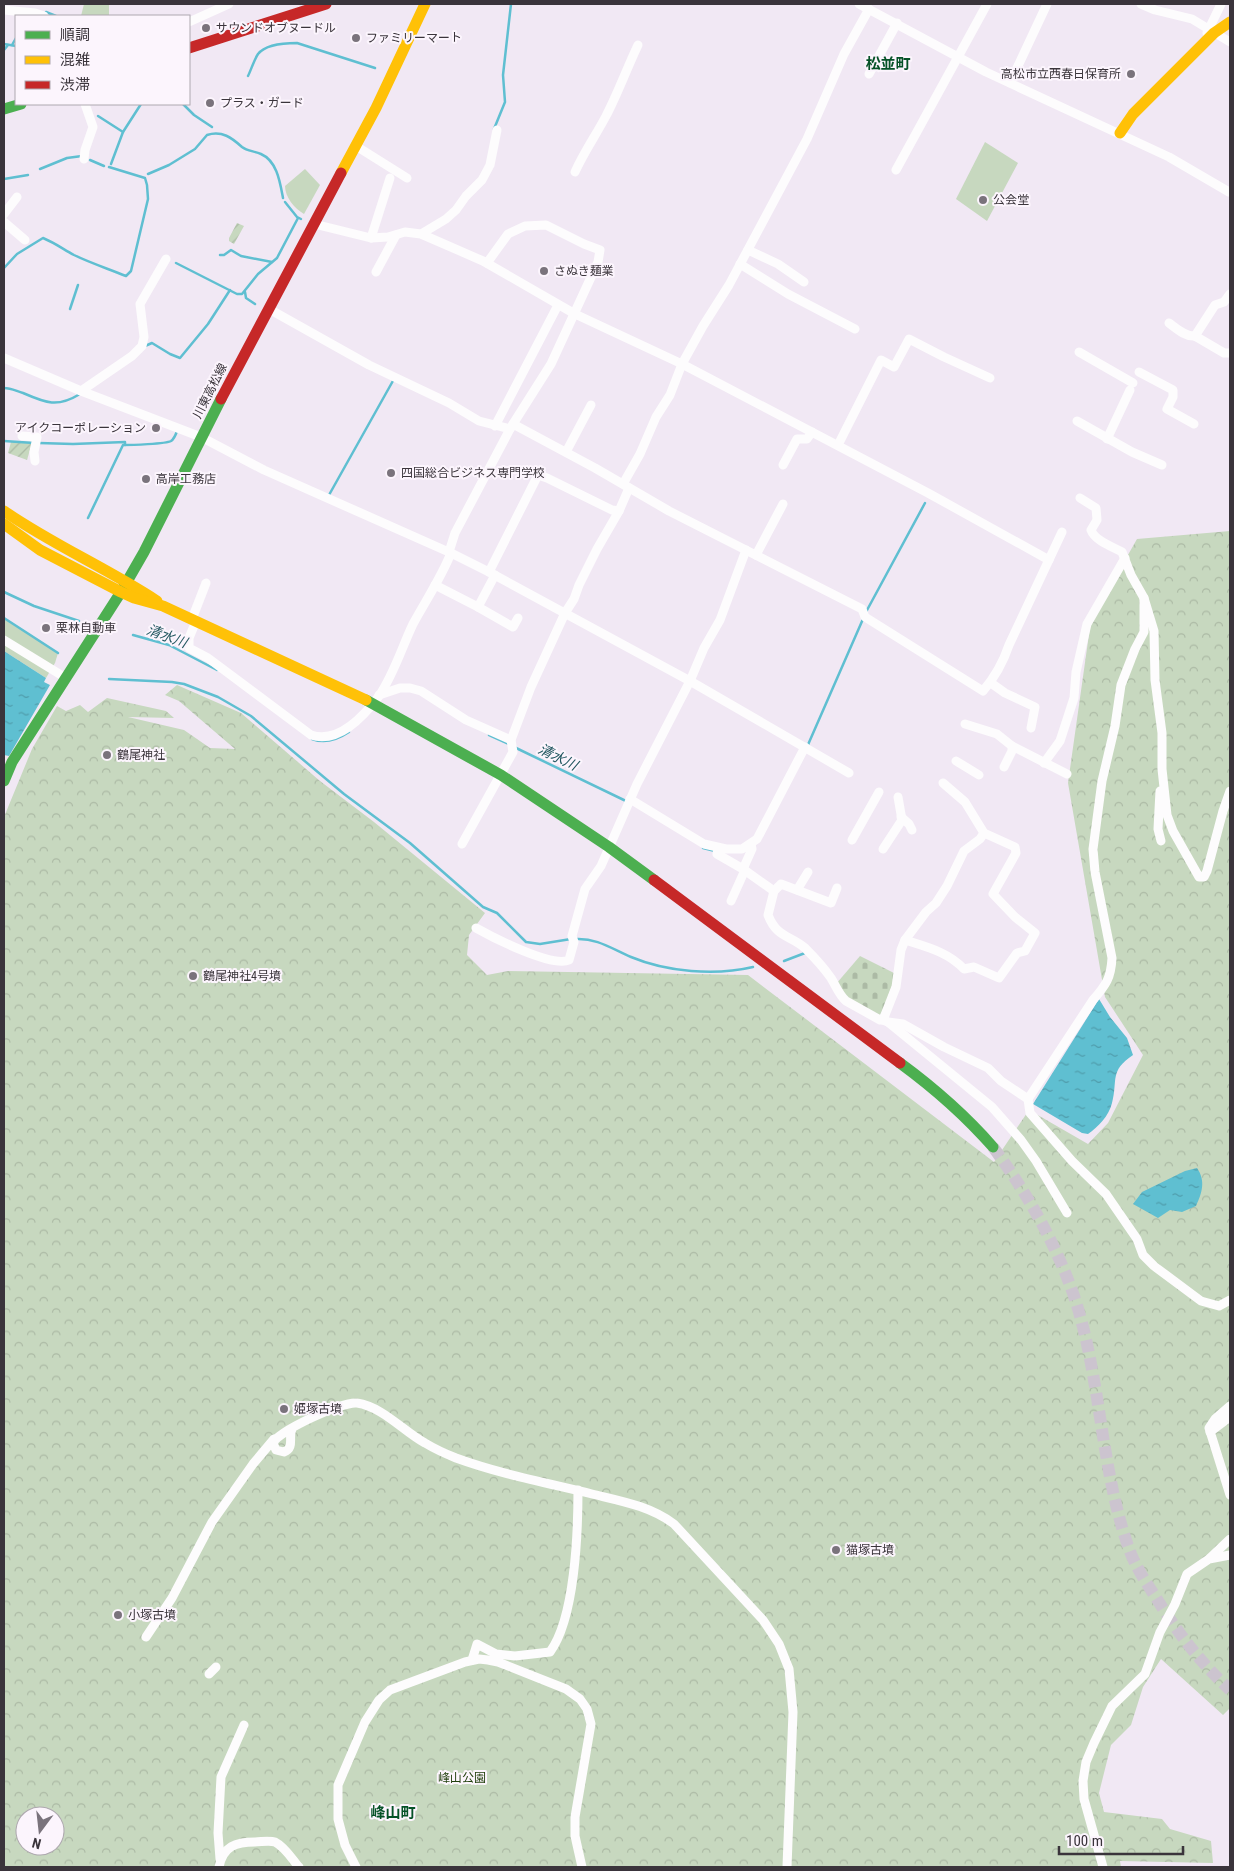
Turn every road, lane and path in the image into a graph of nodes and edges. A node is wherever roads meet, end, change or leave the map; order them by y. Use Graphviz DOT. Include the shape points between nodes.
graph roads {
  1 [pos="229,4"];
  2 [pos="326,4"];
  3 [pos="414,4"];
  4 [pos="425,4"];
  5 [pos="860,4"];
  6 [pos="987,4"];
  7 [pos="1047,4"];
  8 [pos="1141,4"];
  9 [pos="1221,4"];
  10 [pos="31,8"];
  11 [pos="869,9"];
  12 [pos="4,10"];
  13 [pos="42,15"];
  14 [pos="190,22"];
  15 [pos="1230,22"];
  16 [pos="416,23"];
  17 [pos="897,23"];
  18 [pos="1212,32"];
  19 [pos="1230,42"];
  20 [pos="638,45"];
  21 [pos="190,48"];
  22 [pos="957,57"];
  23 [pos="869,74"];
  24 [pos="1010,83"];
  25 [pos="18,105"];
  26 [pos="85,105"];
  27 [pos="4,109"];
  28 [pos="497,130"];
  29 [pos="1120,133"];
  30 [pos="356,146"];
  31 [pos="84,158"];
  32 [pos="896,170"];
  33 [pos="575,172"];
  34 [pos="390,178"];
  35 [pos="407,178"];
  36 [pos="1230,192"];
  37 [pos="12,199"];
  38 [pos="4,214"];
  39 [pos="4,222"];
  40 [pos="314,224"];
  41 [pos="421,234"];
  42 [pos="396,235"];
  43 [pos="371,238"];
  44 [pos="25,240"];
  45 [pos="748,250"];
  46 [pos="166,259"];
  47 [pos="487,263"];
  48 [pos="740,264"];
  49 [pos="376,272"];
  50 [pos="804,282"];
  51 [pos="1230,294"];
  52 [pos="558,305"];
  53 [pos="269,309"];
  54 [pos="575,314"];
  55 [pos="1168,322"];
  56 [pos="855,329"];
  57 [pos="1195,336"];
  58 [pos="1079,352"];
  59 [pos="1230,353"];
  60 [pos="4,358"];
  61 [pos="682,364"];
  62 [pos="1139,372"];
  63 [pos="990,378"];
  64 [pos="81,391"];
  65 [pos="591,406"];
  66 [pos="1077,422"];
  67 [pos="1194,424"];
  68 [pos="495,426"];
  69 [pos="512,426"];
  70 [pos="812,432"];
  71 [pos="22,436"];
  72 [pos="201,437"];
  73 [pos="1107,439"];
  74 [pos="838,445"];
  75 [pos="566,452"];
  76 [pos="35,461"];
  77 [pos="784,465"];
  78 [pos="1162,465"];
  79 [pos="626,486"];
  80 [pos="1080,498"];
  81 [pos="783,504"];
  82 [pos="4,510"];
  83 [pos="619,511"];
  84 [pos="4,524"];
  85 [pos="1062,532"];
  86 [pos="746,550"];
  87 [pos="450,553"];
  88 [pos="756,555"];
  89 [pos="1124,558"];
  90 [pos="1049,560"];
  91 [pos="492,574"];
  92 [pos="127,581"];
  93 [pos="206,583"];
  94 [pos="435,585"];
  95 [pos="121,592"];
  96 [pos="1144,598"];
  97 [pos="164,606"];
  98 [pos="478,606"];
  99 [pos="565,613"];
  100 [pos="518,618"];
  101 [pos="194,620"];
  102 [pos="4,640"];
  103 [pos="66,678"];
  104 [pos="690,681"];
  105 [pos="990,683"];
  106 [pos="375,699"];
  107 [pos="965,724"];
  108 [pos="1031,728"];
  109 [pos="511,745"];
  110 [pos="1012,746"];
  111 [pos="805,747"];
  112 [pos="956,760"];
  113 [pos="1044,763"];
  114 [pos="1004,767"];
  115 [pos="1162,770"];
  116 [pos="849,773"];
  117 [pos="1067,774"];
  118 [pos="501,775"];
  119 [pos="979,775"];
  120 [pos="4,782"];
  121 [pos="943,783"];
  122 [pos="1230,791"];
  123 [pos="879,792"];
  124 [pos="898,797"];
  125 [pos="629,803"];
  126 [pos="901,817"];
  127 [pos="912,830"];
  128 [pos="984,833"];
  129 [pos="852,840"];
  130 [pos="1162,841"];
  131 [pos="462,844"];
  132 [pos="609,847"];
  133 [pos="751,847"];
  134 [pos="883,849"];
  135 [pos="718,851"];
  136 [pos="744,870"];
  137 [pos="808,872"];
  138 [pos="837,888"];
  139 [pos="797,890"];
  140 [pos="774,891"];
  141 [pos="731,901"];
  142 [pos="476,928"];
  143 [pos="905,940"];
  144 [pos="886,1021"];
  145 [pos="1028,1099"];
  146 [pos="993,1147"];
  147 [pos="1067,1213"];
  148 [pos="1230,1300"];
  149 [pos="1230,1406"];
  150 [pos="1230,1417"];
  151 [pos="292,1429"];
  152 [pos="1210,1432"];
  153 [pos="274,1439"];
  154 [pos="578,1490"];
  155 [pos="1230,1496"];
  156 [pos="1230,1539"];
  157 [pos="1230,1556"];
  158 [pos="1209,1559"];
  159 [pos="146,1637"];
  160 [pos="472,1660"];
  161 [pos="216,1667"];
  162 [pos="209,1674"];
  163 [pos="244,1725"];
  164 [pos="220,1863"];
  165 [pos="299,1867"];
  166 [pos="356,1867"];
  167 [pos="582,1867"];
  168 [pos="787,1867"];
  169 [pos="1103,1867"];
  1 -- 14 [label="street"];
  2 -- 21 [label="street"];
  3 -- 16 [label="street"];
  4 -- 16 [label="street, 川東高松線"];
  5 -- 11 [label="street"];
  6 -- 22 [label="street"];
  7 -- 24 [label="street"];
  8 -- 18 [label="street" via="1192,19"];
  9 -- 18 [label="street"];
  10 -- 12 [label="street"];
  10 -- 13 [label="street"];
  11 -- 17 [label="street"];
  11 -- 45 [label="street" via="844,54 807,139"];
  15 -- 18 [label="street"];
  16 -- 30 [label="street, 川東高松線"];
  17 -- 22 [label="street"];
  17 -- 23 [label="street"];
  18 -- 19 [label="street"];
  18 -- 29 [label="street" via="1133,114"];
  20 -- 33 [label="street" via="620,88"];
  22 -- 24 [label="street"];
  22 -- 32 [label="street"];
  24 -- 29 [label="street"];
  25 -- 27 [label="street"];
  26 -- 31 [label="street" via="93,128"];
  28 -- 41 [label="street" via="490,165 482,180 446,219"];
  29 -- 36 [label="street"];
  30 -- 35 [label="street"];
  30 -- 40 [label="street, 川東高松線"];
  34 -- 43 [label="street"];
  37 -- 38 [label="street"];
  39 -- 44 [label="street" via="16,227"];
  40 -- 43 [label="street"];
  40 -- 53 [label="street, 川東高松線"];
  41 -- 42 [label="street" via="405,232"];
  41 -- 47 [label="street"];
  42 -- 43 [label="street"];
  42 -- 49 [label="street"];
  45 -- 48 [label="street"];
  45 -- 50 [label="street" via="778,264"];
  46 -- 64 [label="street" via="140,304 144,332 142,346"];
  47 -- 52 [label="street"];
  47 -- 54 [label="street" via="508,234 525,226 546,225 600,250 598,262"];
  48 -- 56 [label="street"];
  48 -- 61 [label="street"];
  51 -- 57 [label="street" via="1224,302 1215,305"];
  52 -- 54 [label="street"];
  52 -- 68 [label="street"];
  53 -- 68 [label="street" via="369,365"];
  53 -- 72 [label="street, 川東高松線"];
  54 -- 61 [label="street"];
  54 -- 69 [label="street" via="551,364"];
  55 -- 57 [label="street"];
  57 -- 59 [label="street" via="1224,353"];
  58 -- 73 [label="street" via="1098,358 1132,387"];
  60 -- 64 [label="street"];
  61 -- 70 [label="street"];
  61 -- 79 [label="street"];
  62 -- 67 [label="street" via="1173,390 1167,408"];
  63 -- 74 [label="street" via="909,338 894,367 881,360"];
  64 -- 72 [label="street"];
  65 -- 75 [label="street"];
  66 -- 73 [label="street"];
  68 -- 69 [label="street"];
  69 -- 75 [label="street"];
  69 -- 87 [label="street" via="455,533"];
  70 -- 74 [label="street"];
  70 -- 77 [label="street" via="807,439 797,439"];
  71 -- 76 [label="street" via="37,436"];
  72 -- 87 [label="street" via="264,470"];
  72 -- 92 [label="street, 川東高松線"];
  73 -- 78 [label="street"];
  74 -- 90 [label="street"];
  75 -- 79 [label="street"];
  79 -- 83 [label="street"];
  79 -- 86 [label="street"];
  80 -- 89 [label="street" via="1096,508 1097,520 1092,534 1122,552"];
  81 -- 88 [label="street"];
  82 -- 92 [label="street" via="65,549"];
  83 -- 91 [label="street" via="538,475"];
  83 -- 99 [label="street"];
  84 -- 95 [label="street" via="40,550"];
  85 -- 90 [label="street"];
  86 -- 88 [label="street"];
  86 -- 104 [label="street" via="720,620"];
  87 -- 91 [label="street"];
  87 -- 94 [label="street"];
  88 -- 105 [label="street" via="862,609 865,617 983,691"];
  89 -- 96 [label="street"];
  89 -- 113 [label="street" via="1087,624 1076,672 1074,698 1060,741"];
  90 -- 105 [label="street" via="1003,662"];
  91 -- 98 [label="street"];
  91 -- 99 [label="street"];
  92 -- 95 [label="street, 川東高松線"];
  92 -- 97 [label="street"];
  93 -- 101 [label="street"];
  94 -- 98 [label="street"];
  94 -- 106 [label="street"];
  95 -- 97 [label="street"];
  95 -- 103 [label="street, 川東高松線"];
  96 -- 115 [label="street" via="1154,631"];
  96 -- 145 [label="street" via="1144,632 1121,685 1102,782 1094,849 1112,972 1106,986 1093,1000"];
  97 -- 101 [label="street"];
  98 -- 100 [label="street" via="513,627"];
  99 -- 104 [label="street"];
  99 -- 109 [label="street" via="531,687"];
  101 -- 106 [label="street"];
  101 -- 106 [label="street" via="190,648 311,735 319,738 343,731"];
  102 -- 103 [label="street"];
  103 -- 120 [label="street, 川東高松線" via="12,762"];
  104 -- 111 [label="street"];
  104 -- 125 [label="street"];
  105 -- 108 [label="street" via="1035,707"];
  106 -- 109 [label="street" via="400,688 421,691"];
  106 -- 118 [label="street"];
  107 -- 110 [label="street" via="997,734"];
  109 -- 118 [label="street"];
  110 -- 113 [label="street"];
  110 -- 114 [label="street"];
  111 -- 116 [label="street"];
  111 -- 133 [label="street"];
  112 -- 119 [label="street"];
  113 -- 117 [label="street"];
  115 -- 122 [label="street" via="1167,815 1199,877 1204,877 1207,871"];
  115 -- 130 [label="street" via="1158,829"];
  118 -- 131 [label="street"];
  118 -- 132 [label="street"];
  121 -- 128 [label="street" via="965,802"];
  123 -- 129 [label="street"];
  124 -- 126 [label="street"];
  125 -- 132 [label="street"];
  125 -- 135 [label="street"];
  126 -- 127 [label="street"];
  126 -- 134 [label="street"];
  128 -- 143 [label="street" via="964,851 936,903"];
  128 -- 143 [label="street" via="1015,847 1016,853 993,894 1035,933 1025,951 1017,953 999,978 974,967 964,969 955,959"];
  132 -- 142 [label="street" via="585,889 568,960 560,962 510,947"];
  132 -- 146 [label="street" via="935,1089"];
  133 -- 135 [label="street"];
  133 -- 136 [label="street"];
  135 -- 136 [label="street"];
  136 -- 140 [label="street"];
  136 -- 141 [label="street"];
  137 -- 139 [label="street"];
  138 -- 139 [label="street" via="831,904"];
  139 -- 140 [label="street" via="781,884"];
  140 -- 144 [label="street" via="768,915 780,933 804,947 830,976 841,997"];
  143 -- 144 [label="street"];
  144 -- 145 [label="street" via="904,1024 988,1068"];
  144 -- 147 [label="street" via="992,1107 1021,1140"];
  145 -- 148 [label="street" via="1030,1113 1106,1194 1137,1239 1143,1255 1154,1266 1201,1301 1219,1306"];
  149 -- 152 [label="street" via="1215,1419"];
  150 -- 152 [label="street"];
  151 -- 153 [label="street"];
  151 -- 153 [label="street" via="288,1450 276,1450"];
  151 -- 154 [label="street" via="316,1415 355,1403 371,1407 425,1443 456,1458"];
  152 -- 155 [label="street"];
  153 -- 159 [label="street" via="212,1522 172,1598"];
  154 -- 160 [label="street" via="578,1530 569,1601 558,1641 550,1652 515,1656 496,1654 477,1644"];
  154 -- 168 [label="street" via="660,1513 763,1620 780,1644 789,1669 793,1712"];
  156 -- 158 [label="street"];
  157 -- 158 [label="street"];
  158 -- 169 [label="street" via="1187,1574 1145,1674 1112,1706 1086,1762 1084,1799"];
  160 -- 166 [label="street" via="390,1690 379,1700 365,1722 338,1785 338,1819"];
  160 -- 167 [label="street" via="498,1662 566,1689 587,1709 591,1724 575,1817 575,1836"];
  161 -- 162 [label="street"];
  163 -- 164 [label="street" via="221,1776"];
  164 -- 165 [label="street" via="226,1850 234,1844 274,1842"];
}
